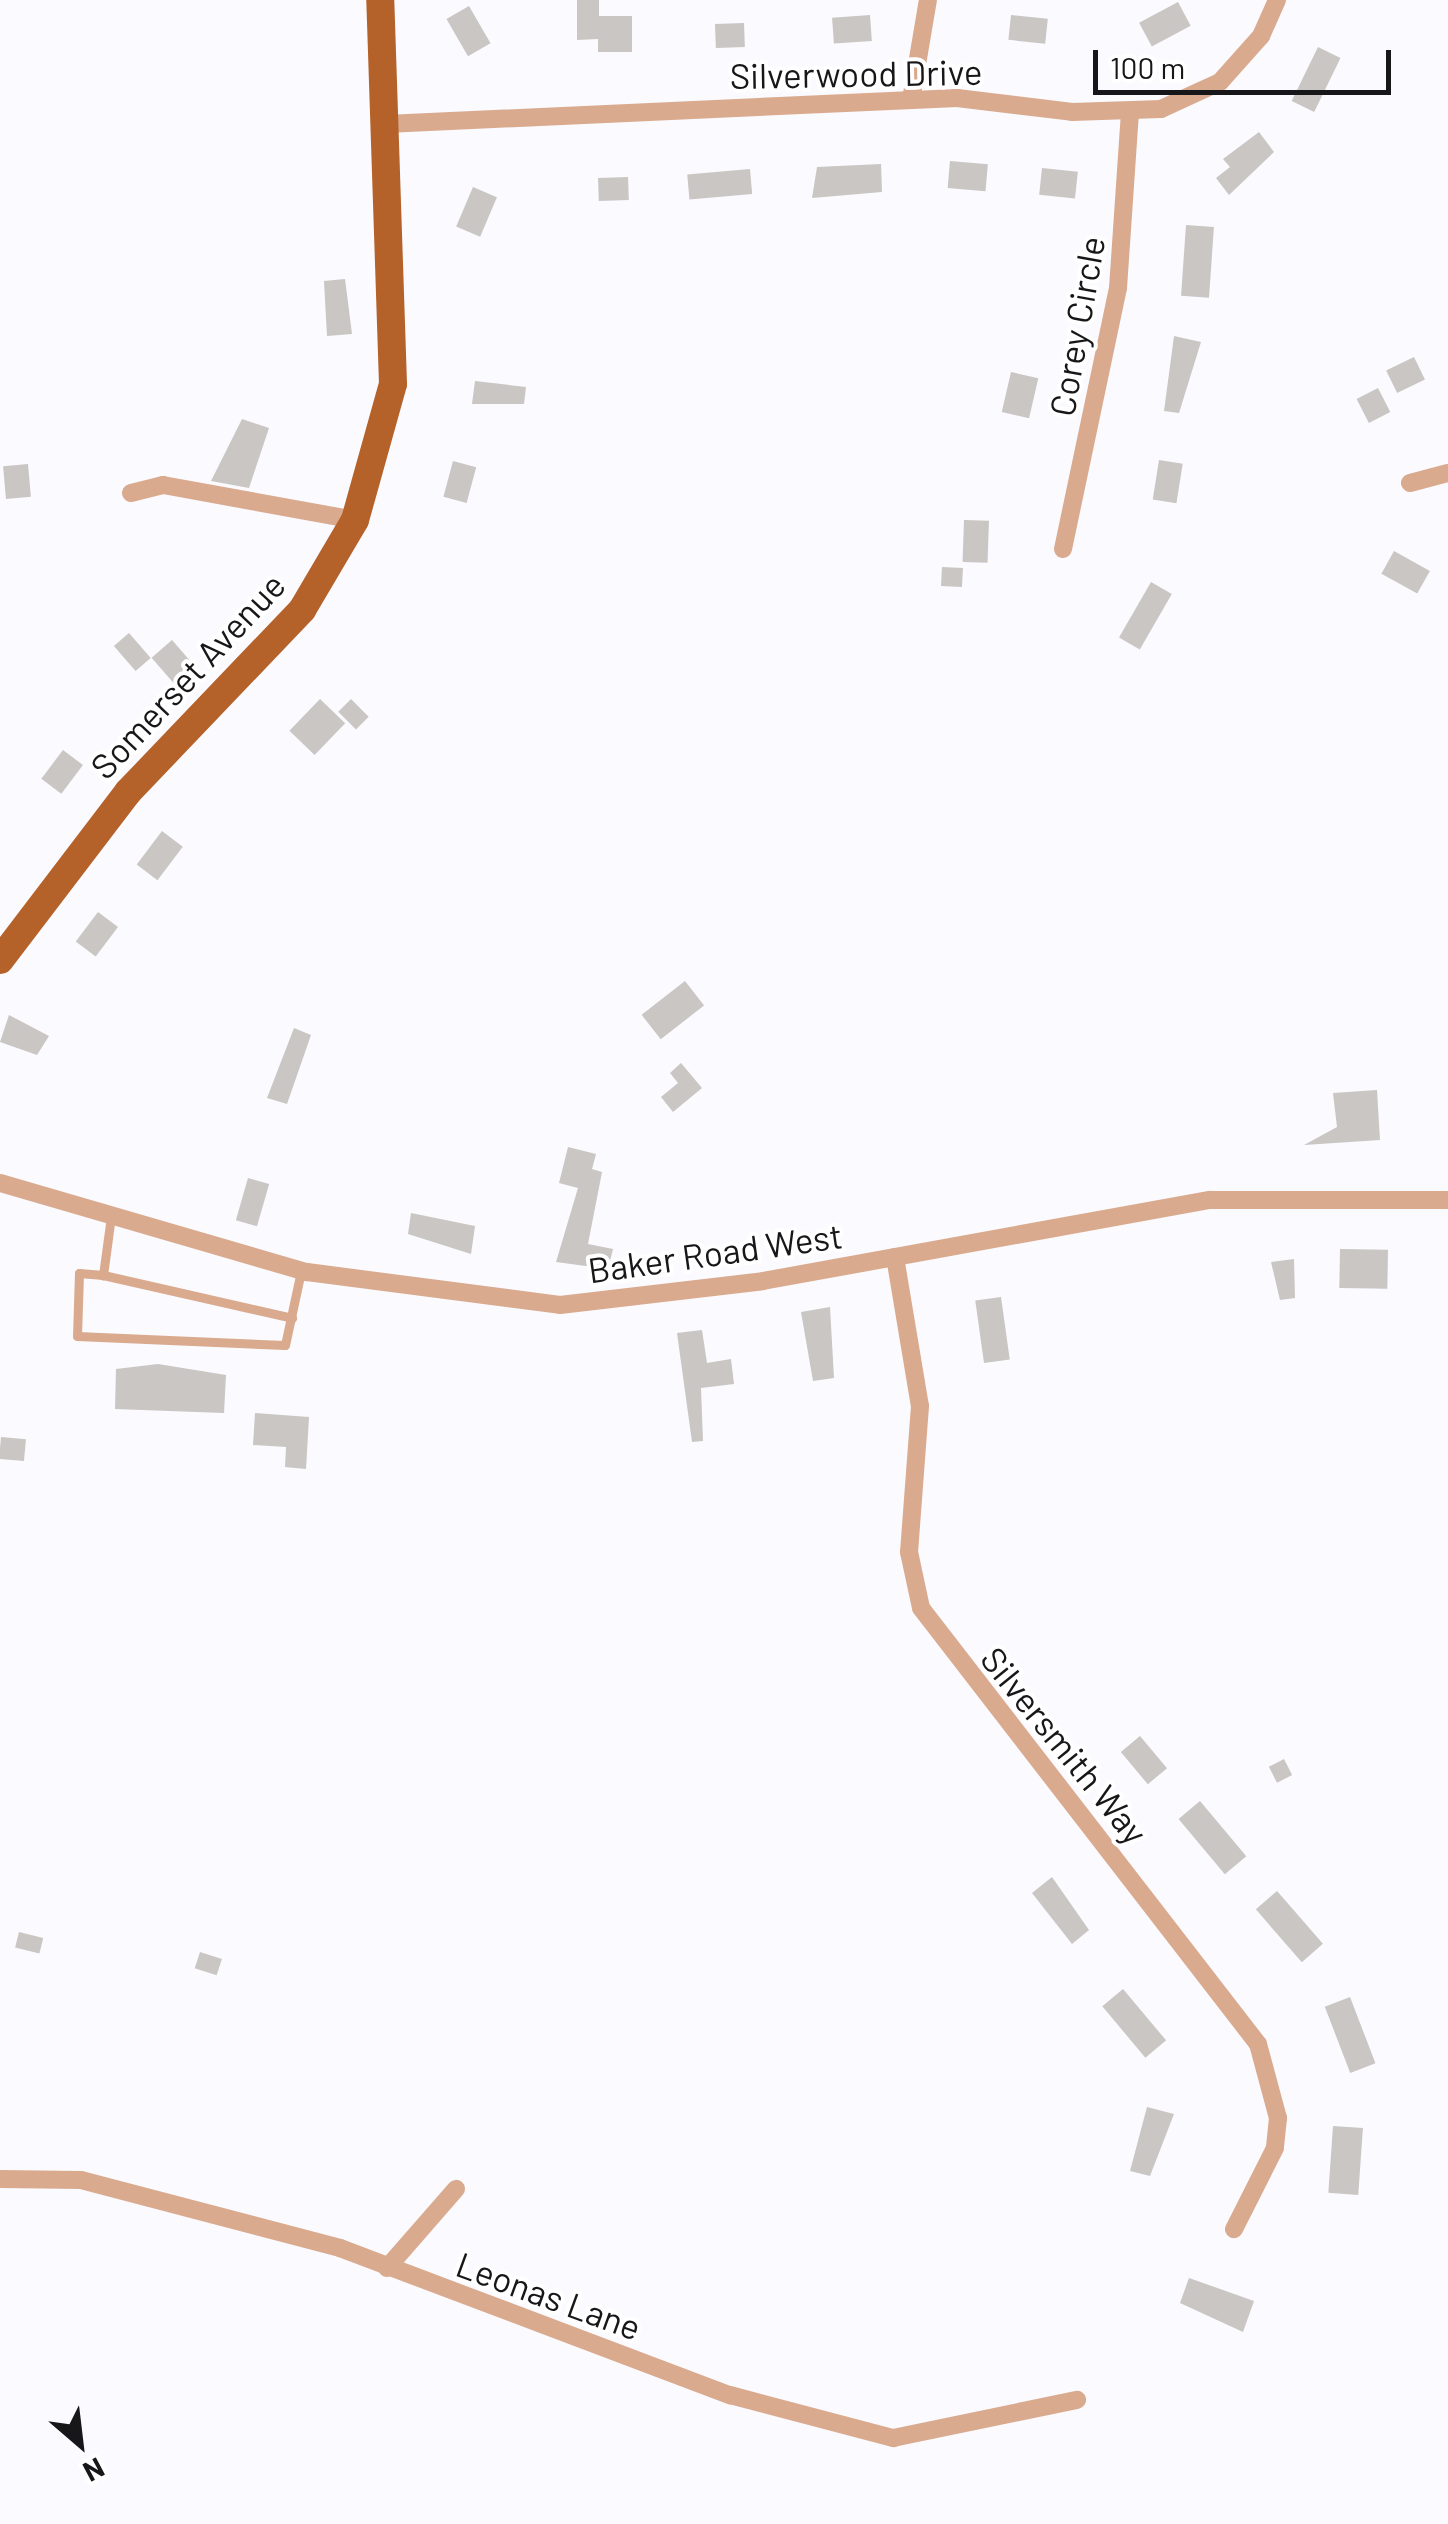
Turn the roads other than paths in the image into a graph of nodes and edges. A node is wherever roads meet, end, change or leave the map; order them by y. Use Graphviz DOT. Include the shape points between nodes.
graph roads {
  1 [pos="380,0"];
  2 [pos="928,0"];
  3 [pos="1278,0"];
  4 [pos="911,100"];
  5 [pos="1130,112"];
  6 [pos="386,124"];
  7 [pos="1448,473"];
  8 [pos="1410,484"];
  9 [pos="131,494"];
  10 [pos="355,520"];
  11 [pos="1063,549"];
  12 [pos="0,960"];
  13 [pos="0,1184"];
  14 [pos="1448,1200"];
  15 [pos="110,1216"];
  16 [pos="896,1256"];
  17 [pos="301,1271"];
  18 [pos="103,1275"];
  19 [pos="292,1318"];
  20 [pos="0,2179"];
  21 [pos="456,2188"];
  22 [pos="1234,2230"];
  23 [pos="387,2268"];
  24 [pos="1077,2400"];
  1 -- 6 [label="main road, Somerset Avenue"];
  2 -- 4 [label="street"];
  3 -- 5 [label="street, Silverwood Drive" via="1260,36 1220,82"];
  4 -- 5 [label="street, Silverwood Drive"];
  4 -- 6 [label="street, Silverwood Drive"];
  5 -- 11 [label="street, Corey Circle" via="1118,288"];
  6 -- 10 [label="main road, Somerset Avenue" via="392,384"];
  7 -- 8 [label="street"];
  9 -- 10 [label="street" via="163,486"];
  10 -- 12 [label="main road, Somerset Avenue" via="302,610 128,792"];
  13 -- 15 [label="street, Baker Road West"];
  14 -- 16 [label="street, Baker Road West" via="1210,1200"];
  15 -- 17 [label="street, Baker Road West"];
  15 -- 18 [label="lane"];
  16 -- 17 [label="street, Baker Road West" via="560,1306"];
  16 -- 22 [label="street, Silversmith Way" via="920,1406 909,1552 920,1608 1258,2044 1278,2118 1275,2148"];
  17 -- 19 [label="lane"];
  18 -- 19 [label="lane"];
  18 -- 19 [label="lane" via="79,1273 77,1336 286,1345"];
  20 -- 23 [label="street, Leonas Lane" via="81,2180"];
  21 -- 23 [label="street"];
  23 -- 24 [label="street, Leonas Lane" via="730,2395 893,2438"];
}
